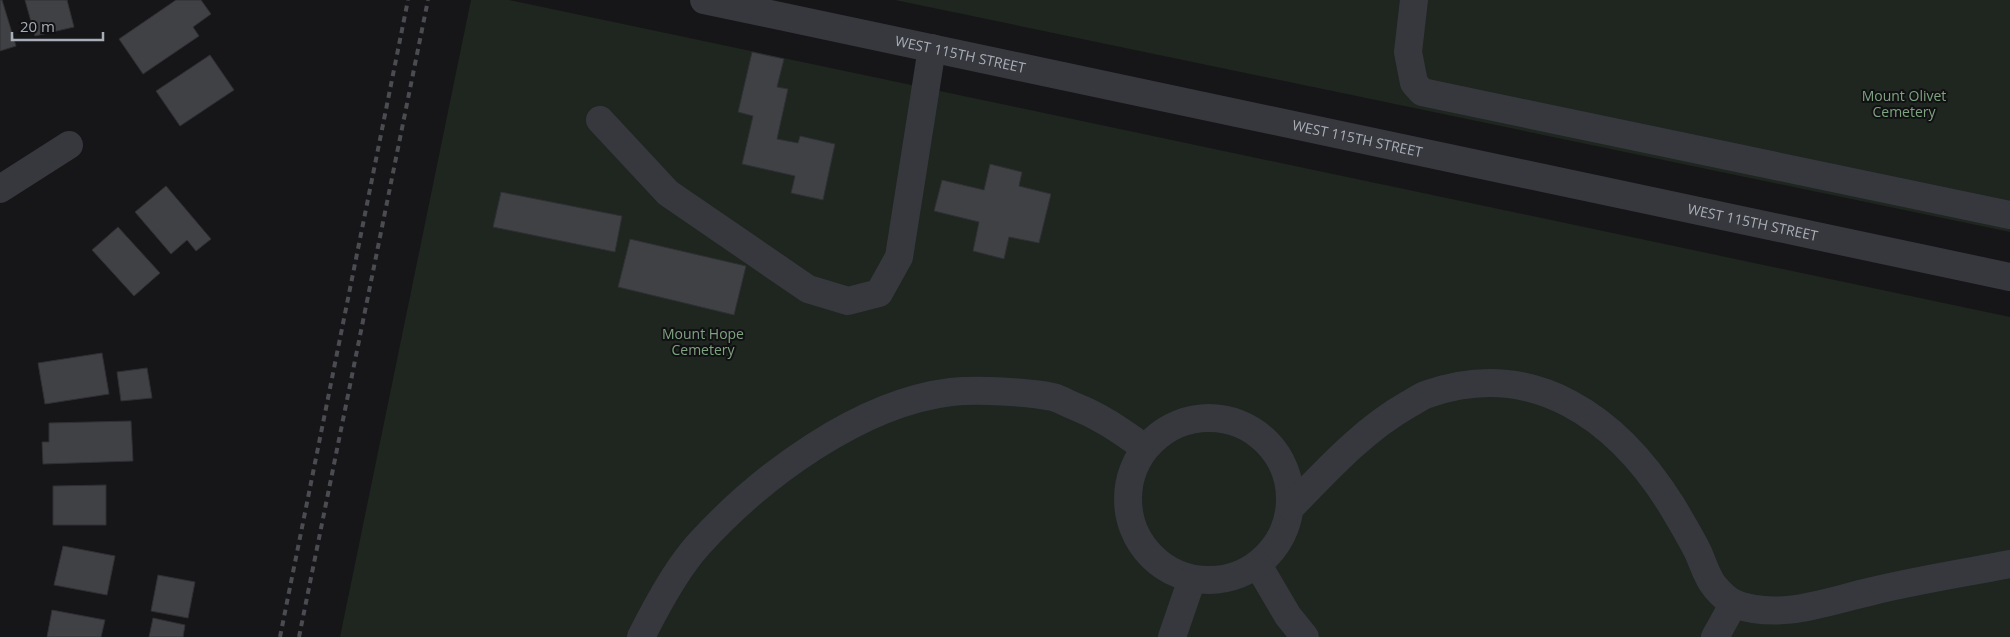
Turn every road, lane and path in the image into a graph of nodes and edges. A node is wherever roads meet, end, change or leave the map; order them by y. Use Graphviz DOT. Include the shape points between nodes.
graph roads {
  1 [pos="704,0"];
  2 [pos="1414,0"];
  3 [pos="932,48"];
  4 [pos="600,120"];
  5 [pos="69,145"];
  6 [pos="0,189"];
  7 [pos="2010,215"];
  8 [pos="2010,277"];
  9 [pos="1146,448"];
  10 [pos="1291,507"];
  11 [pos="2010,564"];
  12 [pos="1258,565"];
  13 [pos="1192,579"];
  14 [pos="1734,603"];
  15 [pos="641,637"];
  16 [pos="1172,637"];
  17 [pos="1305,637"];
  18 [pos="1715,637"];
  1 -- 3 [label="street, WEST 115TH STREET"];
  2 -- 7 [label="street" via="1408,52 1414,83 1422,92"];
  3 -- 4 [label="street" via="899,257 879,293 848,301 808,289 668,193"];
  3 -- 8 [label="street, WEST 115TH STREET"];
  5 -- 6 [label="street"];
  9 -- 10 [label="street" via="1165,430 1189,420 1215,418 1240,424 1262,438 1279,457 1289,481"];
  9 -- 13 [label="street" via="1132,472 1128,490 1132,526 1145,550 1166,569"];
  9 -- 15 [label="street" via="1099,416 1054,398 1004,392 951,392 906,403 856,423 793,460 741,503 698,545 660,599"];
  10 -- 12 [label="street" via="1285,530 1274,549"];
  10 -- 14 [label="street" via="1354,444 1392,413 1427,394 1467,384 1509,382 1545,392 1585,412 1619,438 1672,506 1714,586"];
  11 -- 14 [label="street" via="1873,591 1807,608 1770,611"];
  12 -- 13 [label="street" via="1238,576 1215,581"];
  12 -- 17 [label="street" via="1288,616"];
  13 -- 16 [label="street"];
  14 -- 18 [label="street"];
}
